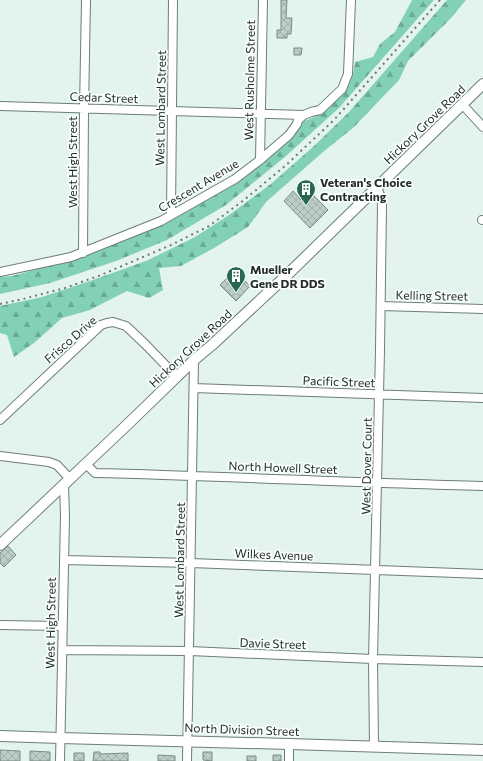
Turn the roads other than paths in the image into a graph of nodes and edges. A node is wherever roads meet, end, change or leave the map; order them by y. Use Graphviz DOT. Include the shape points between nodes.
graph roads {
  1 [pos="86,0"];
  2 [pos="173,0"];
  3 [pos="262,0"];
  4 [pos="351,0"];
  5 [pos="483,84"];
  6 [pos="462,104"];
  7 [pos="0,106"];
  8 [pos="84,108"];
  9 [pos="172,111"];
  10 [pos="260,113"];
  11 [pos="304,115"];
  12 [pos="483,127"];
  13 [pos="260,160"];
  14 [pos="376,188"];
  15 [pos="171,216"];
  16 [pos="83,252"];
  17 [pos="0,272"];
  18 [pos="381,306"];
  19 [pos="483,309"];
  20 [pos="194,360"];
  21 [pos="176,377"];
  22 [pos="194,388"];
  23 [pos="379,394"];
  24 [pos="483,398"];
  25 [pos="0,420"];
  26 [pos="0,456"];
  27 [pos="86,464"];
  28 [pos="193,475"];
  29 [pos="67,482"];
  30 [pos="377,483"];
  31 [pos="483,486"];
  32 [pos="0,545"];
  33 [pos="64,560"];
  34 [pos="191,563"];
  35 [pos="375,570"];
  36 [pos="483,574"];
  37 [pos="0,625"];
  38 [pos="62,626"];
  39 [pos="62,650"];
  40 [pos="190,651"];
  41 [pos="374,659"];
  42 [pos="483,662"];
  43 [pos="0,736"];
  44 [pos="60,738"];
  45 [pos="188,741"];
  46 [pos="289,744"];
  47 [pos="374,746"];
  48 [pos="483,750"];
  49 [pos="60,761"];
  50 [pos="188,761"];
  51 [pos="289,761"];
  1 -- 8 [label="street, West High Street"];
  2 -- 9 [label="street, West Lombard Street"];
  3 -- 10 [label="street, West Rusholme Street"];
  4 -- 11 [label="street" via="348,74 342,89 320,110"];
  5 -- 6 [label="main road, Hickory Grove Road"];
  6 -- 12 [label="street"];
  6 -- 14 [label="main road, Hickory Grove Road"];
  7 -- 8 [label="street, Cedar Street"];
  8 -- 9 [label="street, Cedar Street"];
  8 -- 16 [label="street, West High Street"];
  9 -- 10 [label="street, Cedar Street"];
  9 -- 15 [label="street, West Lombard Street"];
  10 -- 11 [label="street, Cedar Street"];
  10 -- 13 [label="street, West Rusholme Street"];
  11 -- 13 [label="street, Crescent Avenue" via="289,135"];
  13 -- 15 [label="street, Crescent Avenue" via="235,179"];
  14 -- 18 [label="street, West Dover Court" via="382,205"];
  14 -- 20 [label="main road, Hickory Grove Road" via="286,276"];
  15 -- 16 [label="street, Crescent Avenue"];
  16 -- 17 [label="street, Crescent Avenue" via="71,257"];
  18 -- 19 [label="street, Kelling Street"];
  18 -- 23 [label="street, West Dover Court"];
  20 -- 21 [label="main road, Hickory Grove Road"];
  20 -- 22 [label="street, West Lombard Street"];
  21 -- 25 [label="street, Frisco Drive" via="126,326 107,323 100,325"];
  21 -- 27 [label="main road, Hickory Grove Road"];
  22 -- 23 [label="street, Pacific Street"];
  22 -- 28 [label="street, West Lombard Street"];
  23 -- 24 [label="street, Pacific Street"];
  23 -- 30 [label="street, West Dover Court"];
  26 -- 29 [label="street" via="57,465"];
  27 -- 28 [label="street, North Howell Street" via="95,473"];
  27 -- 29 [label="main road, Hickory Grove Road"];
  28 -- 30 [label="street, North Howell Street"];
  28 -- 34 [label="street, West Lombard Street"];
  29 -- 32 [label="main road, Hickory Grove Road"];
  29 -- 33 [label="street, West High Street"];
  30 -- 31 [label="street, North Howell Street"];
  30 -- 35 [label="street, West Dover Court"];
  33 -- 34 [label="street, Wilkes Avenue"];
  33 -- 38 [label="street, West High Street"];
  34 -- 35 [label="street, Wilkes Avenue"];
  34 -- 40 [label="street, West Lombard Street"];
  35 -- 36 [label="street, Wilkes Avenue"];
  35 -- 41 [label="street, West Dover Court"];
  37 -- 38 [label="street"];
  38 -- 39 [label="street, West High Street"];
  39 -- 40 [label="street, Davie Street"];
  39 -- 44 [label="street, West High Street"];
  40 -- 41 [label="street, Davie Street"];
  40 -- 45 [label="street, West Lombard Street"];
  41 -- 42 [label="street, Davie Street"];
  41 -- 47 [label="street, West Dover Court"];
  43 -- 44 [label="main road, North Division Street"];
  44 -- 45 [label="main road, North Division Street"];
  44 -- 49 [label="street, West High Street"];
  45 -- 46 [label="main road, North Division Street"];
  45 -- 50 [label="street, West Lombard Street"];
  46 -- 47 [label="main road, North Division Street"];
  46 -- 51 [label="street"];
  47 -- 48 [label="main road, North Division Street"];
}
